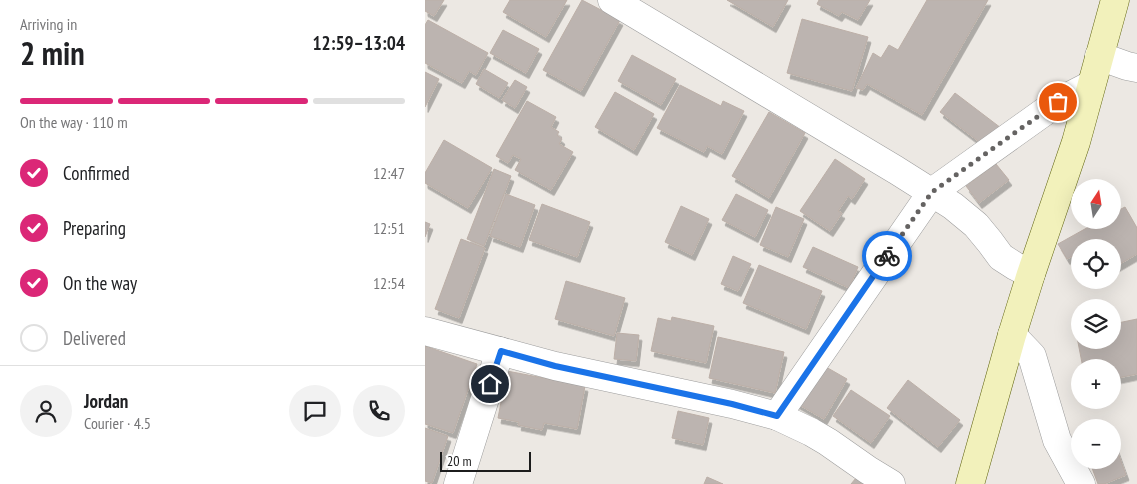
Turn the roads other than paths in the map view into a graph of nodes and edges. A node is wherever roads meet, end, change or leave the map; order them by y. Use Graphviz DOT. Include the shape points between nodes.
graph roads {
  1 [pos="611,0"];
  2 [pos="1115,0"];
  3 [pos="1099,56"];
  4 [pos="1137,68"];
  5 [pos="1091,85"];
  6 [pos="932,192"];
  7 [pos="1031,274"];
  8 [pos="425,331"];
  9 [pos="1012,335"];
  10 [pos="501,351"];
  11 [pos="777,416"];
  12 [pos="459,484"];
  13 [pos="891,484"];
  14 [pos="970,484"];
  15 [pos="1081,484"];
  1 -- 6 [label="street"];
  2 -- 3 [label="street"];
  3 -- 4 [label="street"];
  3 -- 5 [label="street"];
  5 -- 6 [label="street" via="1058,102"];
  5 -- 7 [label="street" via="1076,142"];
  6 -- 7 [label="street" via="976,225 1001,257"];
  6 -- 11 [label="street"];
  7 -- 9 [label="street"];
  8 -- 10 [label="street"];
  9 -- 14 [label="street"];
  9 -- 15 [label="street" via="1032,356 1057,440"];
  10 -- 11 [label="street"];
  10 -- 12 [label="street"];
  11 -- 13 [label="street" via="828,442"];
}
